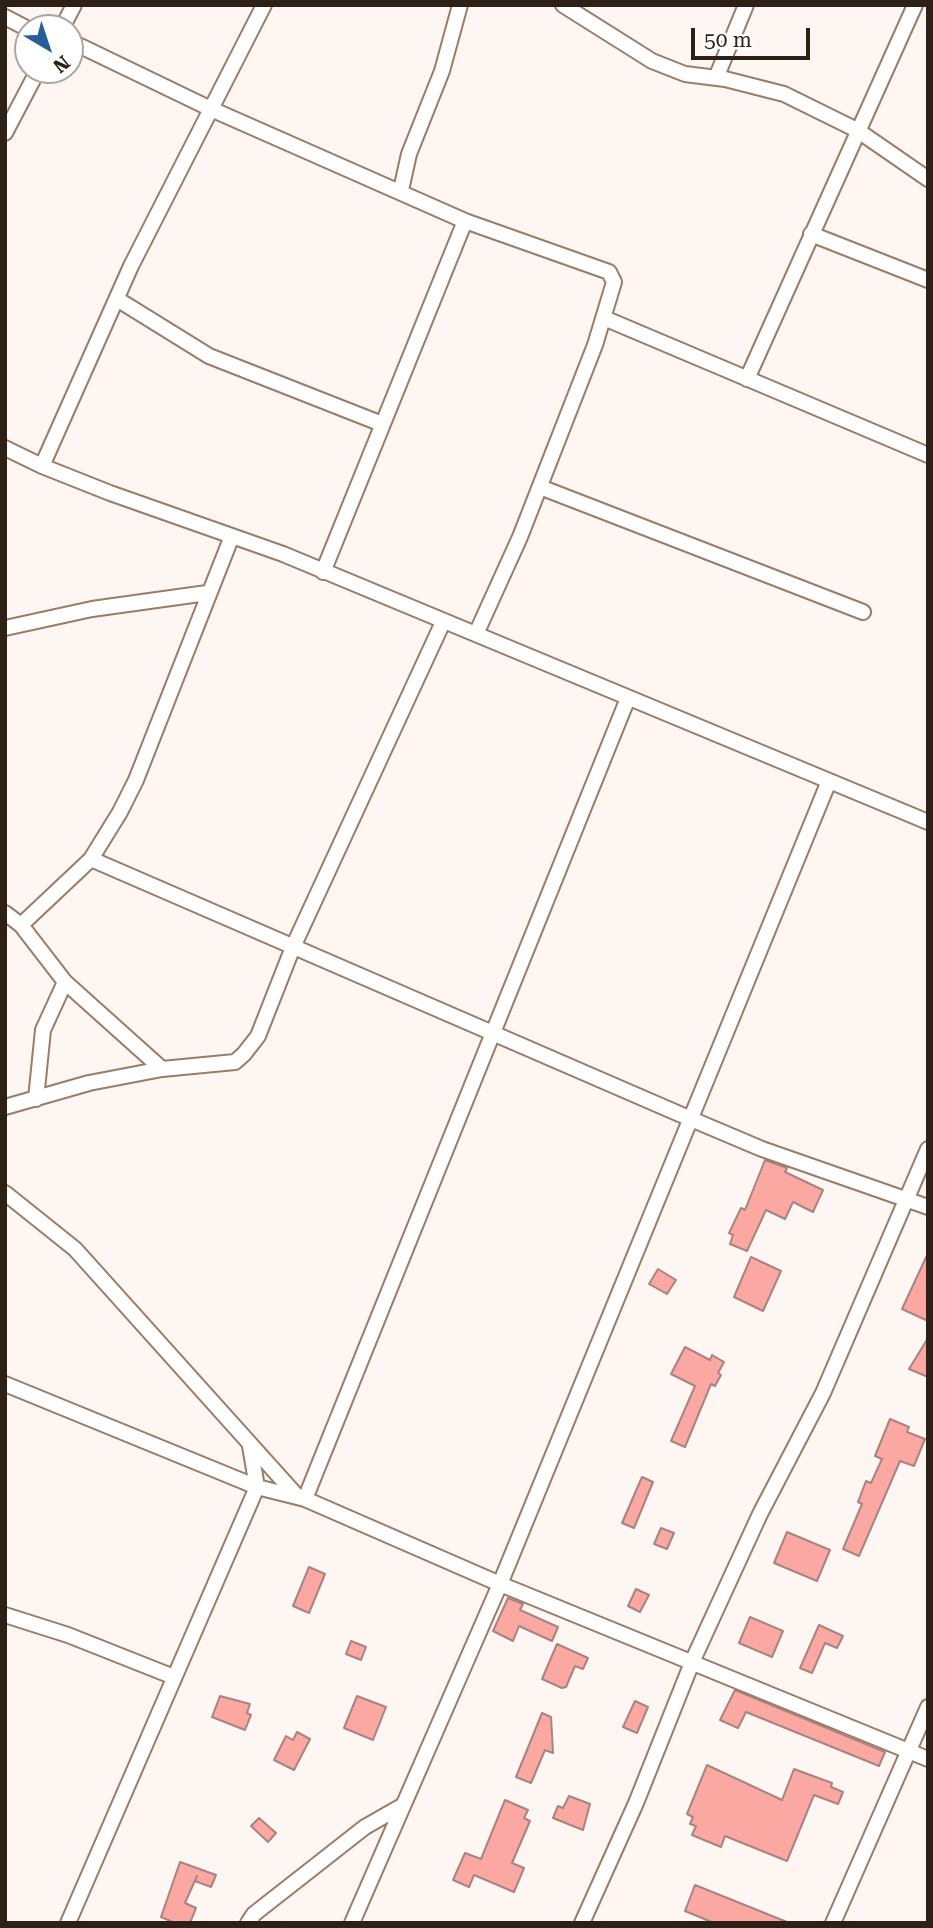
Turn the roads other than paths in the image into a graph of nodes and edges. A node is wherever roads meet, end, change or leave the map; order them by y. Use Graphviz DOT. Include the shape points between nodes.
graph roads {
  1 [pos="264,5"];
  2 [pos="460,5"];
  3 [pos="563,5"];
  4 [pos="746,5"];
  5 [pos="915,5"];
  6 [pos="84,48"];
  7 [pos="716,78"];
  8 [pos="31,84"];
  9 [pos="211,109"];
  10 [pos="857,131"];
  11 [pos="5,133"];
  12 [pos="928,179"];
  13 [pos="401,190"];
  14 [pos="465,221"];
  15 [pos="811,234"];
  16 [pos="928,280"];
  17 [pos="117,299"];
  18 [pos="604,318"];
  19 [pos="747,379"];
  20 [pos="383,424"];
  21 [pos="5,448"];
  22 [pos="928,455"];
  23 [pos="42,466"];
  24 [pos="540,487"];
  25 [pos="232,536"];
  26 [pos="323,572"];
  27 [pos="207,593"];
  28 [pos="863,612"];
  29 [pos="443,622"];
  30 [pos="5,628"];
  31 [pos="476,634"];
  32 [pos="628,698"];
  33 [pos="829,781"];
  34 [pos="928,822"];
  35 [pos="91,859"];
  36 [pos="5,913"];
  37 [pos="21,925"];
  38 [pos="293,947"];
  39 [pos="65,982"];
  40 [pos="494,1034"];
  41 [pos="162,1069"];
  42 [pos="36,1099"];
  43 [pos="5,1107"];
  44 [pos="691,1119"];
  45 [pos="928,1149"];
  46 [pos="5,1192"];
  47 [pos="908,1198"];
  48 [pos="928,1207"];
  49 [pos="5,1384"];
  50 [pos="250,1446"];
  51 [pos="257,1487"];
  52 [pos="301,1498"];
  53 [pos="500,1584"];
  54 [pos="5,1615"];
  55 [pos="693,1660"];
  56 [pos="174,1677"];
  57 [pos="928,1707"];
  58 [pos="909,1751"];
  59 [pos="928,1759"];
  60 [pos="400,1807"];
  61 [pos="68,1923"];
  62 [pos="248,1923"];
  63 [pos="352,1923"];
  64 [pos="582,1923"];
  65 [pos="833,1923"];
  1 -- 9 [label="street"];
  2 -- 13 [label="street"];
  3 -- 7 [label="street" via="653,61 685,74"];
  4 -- 7 [label="street"];
  5 -- 10 [label="street"];
  6 -- 9 [label="street"];
  7 -- 10 [label="street" via="784,94"];
  8 -- 11 [label="street"];
  9 -- 13 [label="street"];
  9 -- 17 [label="street"];
  10 -- 12 [label="street"];
  10 -- 15 [label="street"];
  13 -- 14 [label="street"];
  14 -- 18 [label="street" via="609,272 614,282"];
  14 -- 20 [label="street"];
  15 -- 16 [label="street"];
  15 -- 19 [label="street"];
  17 -- 20 [label="street" via="209,356"];
  17 -- 23 [label="street"];
  18 -- 19 [label="street"];
  18 -- 24 [label="street"];
  19 -- 22 [label="street"];
  20 -- 26 [label="street"];
  21 -- 23 [label="street"];
  23 -- 25 [label="street"];
  24 -- 28 [label="street"];
  24 -- 31 [label="street"];
  25 -- 26 [label="street"];
  25 -- 27 [label="street"];
  26 -- 29 [label="street"];
  27 -- 30 [label="street" via="92,609"];
  27 -- 35 [label="street" via="136,780"];
  29 -- 31 [label="street"];
  29 -- 38 [label="street"];
  31 -- 32 [label="street"];
  32 -- 33 [label="street"];
  32 -- 40 [label="street"];
  33 -- 34 [label="street"];
  33 -- 44 [label="street"];
  35 -- 37 [label="street"];
  35 -- 38 [label="street"];
  36 -- 37 [label="street"];
  37 -- 39 [label="street"];
  38 -- 40 [label="street"];
  38 -- 41 [label="street" via="258,1036 244,1054 235,1062"];
  39 -- 41 [label="street"];
  39 -- 42 [label="street" via="38,1050"];
  40 -- 44 [label="street"];
  40 -- 52 [label="street"];
  41 -- 42 [label="street" via="55,1090"];
  42 -- 43 [label="street"];
  44 -- 47 [label="street" via="762,1149"];
  44 -- 53 [label="street"];
  45 -- 47 [label="street"];
  46 -- 50 [label="street" via="75,1249"];
  47 -- 48 [label="street"];
  47 -- 55 [label="street" via="823,1393 760,1514"];
  49 -- 51 [label="street"];
  50 -- 51 [label="street"];
  50 -- 52 [label="street"];
  51 -- 52 [label="street"];
  51 -- 56 [label="street"];
  52 -- 53 [label="street"];
  53 -- 55 [label="street"];
  53 -- 60 [label="street"];
  54 -- 56 [label="street"];
  55 -- 58 [label="street"];
  55 -- 64 [label="street"];
  56 -- 61 [label="street"];
  57 -- 58 [label="street"];
  58 -- 59 [label="street"];
  58 -- 65 [label="street"];
  60 -- 62 [label="street" via="365,1827"];
  60 -- 63 [label="street"];
}
